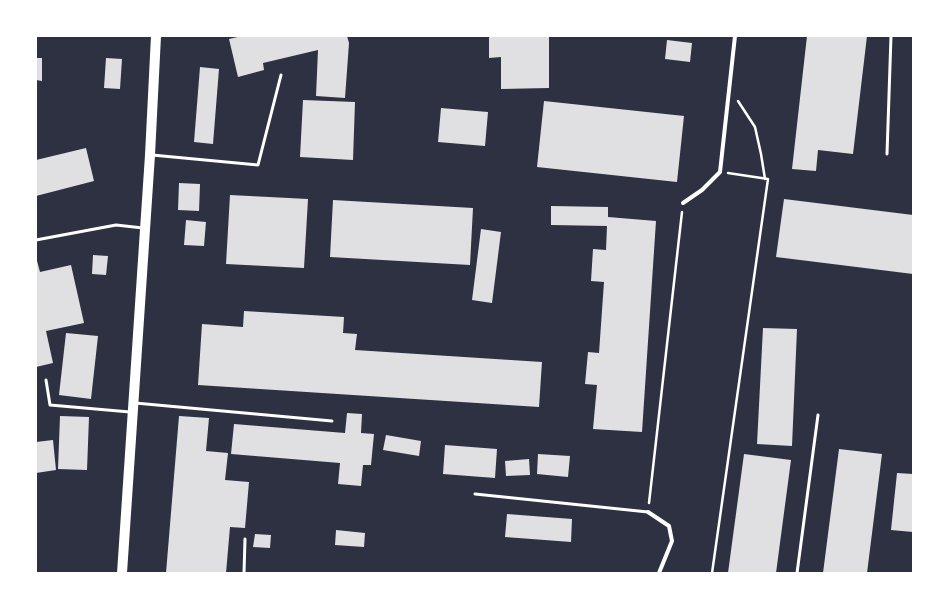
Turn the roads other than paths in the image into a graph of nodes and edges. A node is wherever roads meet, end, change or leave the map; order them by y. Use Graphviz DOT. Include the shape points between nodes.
graph roads {
  1 [pos="156,36"];
  2 [pos="735,36"];
  3 [pos="891,36"];
  4 [pos="280,75"];
  5 [pos="887,154"];
  6 [pos="150,155"];
  7 [pos="683,203"];
  8 [pos="145,228"];
  9 [pos="36,240"];
  10 [pos="46,380"];
  11 [pos="133,408"];
  12 [pos="818,415"];
  13 [pos="332,421"];
  14 [pos="475,494"];
  15 [pos="648,512"];
  16 [pos="245,539"];
  17 [pos="122,573"];
  18 [pos="244,573"];
  19 [pos="659,573"];
  20 [pos="797,573"];
  1 -- 6 [label="main road"];
  2 -- 7 [label="street" via="720,172 702,190"];
  3 -- 5 [label="lane"];
  4 -- 6 [label="lane" via="258,165"];
  6 -- 8 [label="main road"];
  8 -- 9 [label="lane" via="116,225"];
  8 -- 11 [label="main road"];
  10 -- 11 [label="lane" via="50,405"];
  11 -- 13 [label="lane"];
  11 -- 17 [label="main road"];
  12 -- 20 [label="lane"];
  14 -- 15 [label="lane"];
  15 -- 19 [label="street" via="669,526 672,542"];
  16 -- 18 [label="lane"];
}
